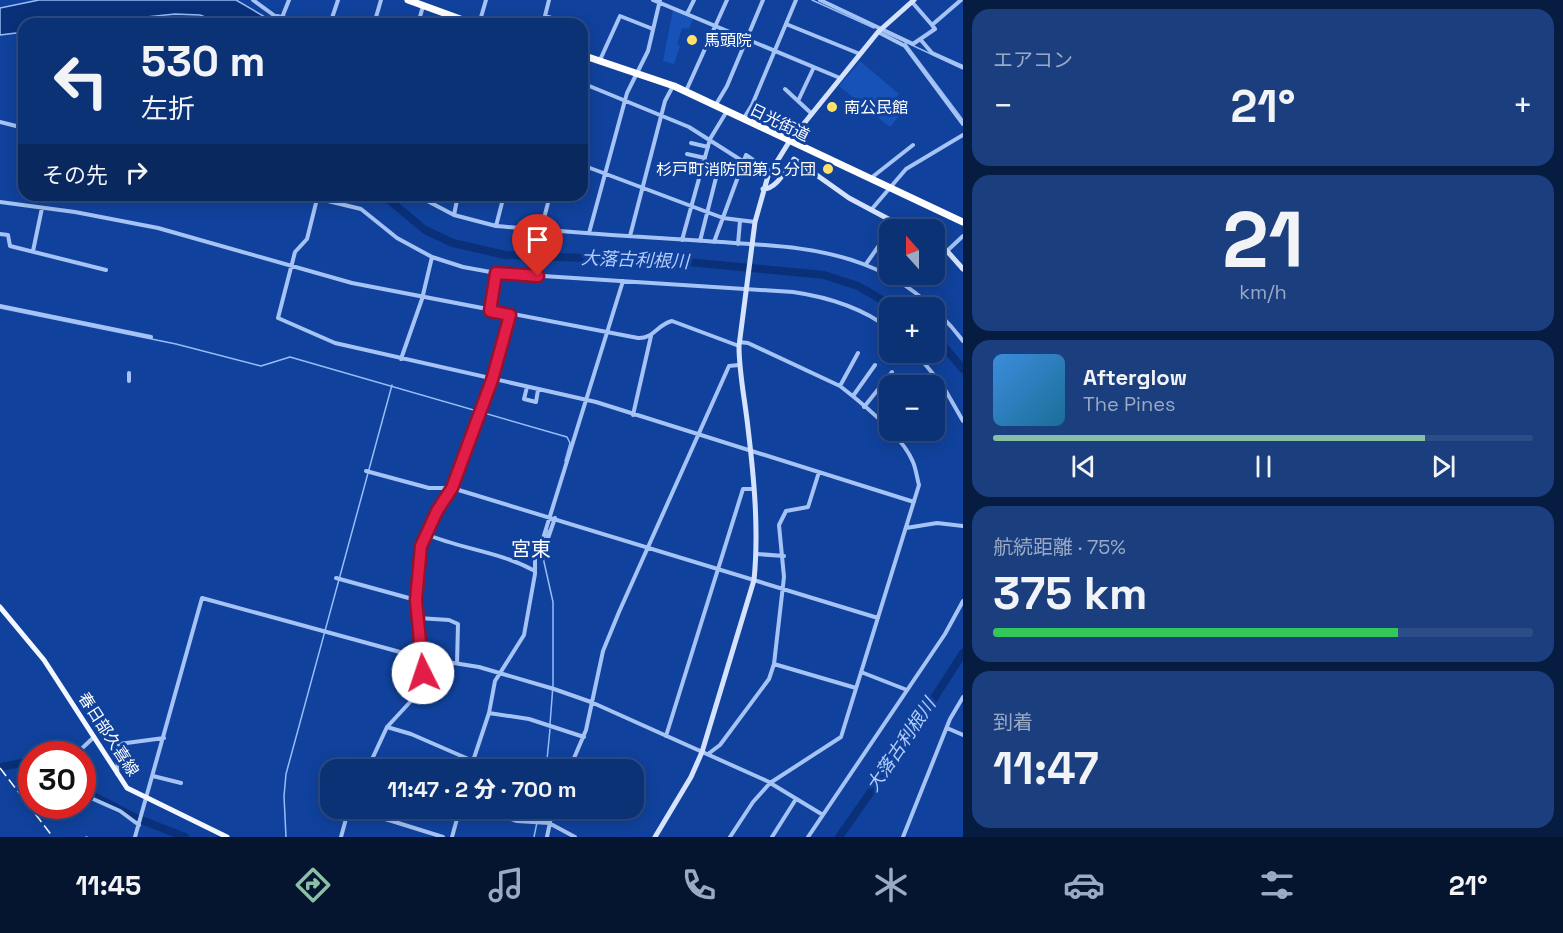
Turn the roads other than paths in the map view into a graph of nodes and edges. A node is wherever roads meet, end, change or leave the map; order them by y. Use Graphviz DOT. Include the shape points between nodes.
graph roads {
  1 [pos="253,0"];
  2 [pos="289,0"];
  3 [pos="338,0"];
  4 [pos="381,0"];
  5 [pos="408,0"];
  6 [pos="486,0"];
  7 [pos="549,0"];
  8 [pos="653,0"];
  9 [pos="694,0"];
  10 [pos="726,0"];
  11 [pos="763,0"];
  12 [pos="796,0"];
  13 [pos="820,0"];
  14 [pos="901,0"];
  15 [pos="961,0"];
  16 [pos="660,1"];
  17 [pos="913,1"];
  18 [pos="424,6"];
  19 [pos="906,6"];
  20 [pos="283,15"];
  21 [pos="687,15"];
  22 [pos="277,16"];
  23 [pos="545,16"];
  24 [pos="279,18"];
  25 [pos="293,18"];
  26 [pos="332,18"];
  27 [pos="376,18"];
  28 [pos="420,18"];
  29 [pos="457,18"];
  30 [pos="481,18"];
  31 [pos="551,18"];
  32 [pos="786,24"];
  33 [pos="932,25"];
  34 [pos="715,26"];
  35 [pos="653,29"];
  36 [pos="880,30"];
  37 [pos="920,39"];
  38 [pos="747,40"];
  39 [pos="775,51"];
  40 [pos="860,54"];
  41 [pos="588,56"];
  42 [pos="600,60"];
  43 [pos="814,67"];
  44 [pos="963,67"];
  45 [pos="639,73"];
  46 [pos="840,78"];
  47 [pos="588,86"];
  48 [pos="674,86"];
  49 [pos="785,89"];
  50 [pos="686,91"];
  51 [pos="798,101"];
  52 [pos="625,102"];
  53 [pos="715,106"];
  54 [pos="727,111"];
  55 [pos="812,114"];
  56 [pos="661,116"];
  57 [pos="743,119"];
  58 [pos="0,122"];
  59 [pos="963,124"];
  60 [pos="18,126"];
  61 [pos="963,135"];
  62 [pos="710,139"];
  63 [pos="789,142"];
  64 [pos="691,143"];
  65 [pos="913,145"];
  66 [pos="708,147"];
  67 [pos="687,154"];
  68 [pos="704,160"];
  69 [pos="744,162"];
  70 [pos="588,167"];
  71 [pos="771,172"];
  72 [pos="605,173"];
  73 [pos="870,179"];
  74 [pos="642,188"];
  75 [pos="891,188"];
  76 [pos="763,189"];
  77 [pos="316,201"];
  78 [pos="326,201"];
  79 [pos="427,201"];
  80 [pos="457,201"];
  81 [pos="502,201"];
  82 [pos="548,201"];
  83 [pos="0,202"];
  84 [pos="692,206"];
  85 [pos="42,208"];
  86 [pos="870,210"];
  87 [pos="707,212"];
  88 [pos="454,215"];
  89 [pos="723,218"];
  90 [pos="888,219"];
  91 [pos="740,220"];
  92 [pos="755,222"];
  93 [pos="963,222"];
  94 [pos="496,226"];
  95 [pos="541,230"];
  96 [pos="589,233"];
  97 [pos="0,234"];
  98 [pos="630,236"];
  99 [pos="963,236"];
  100 [pos="682,240"];
  101 [pos="700,241"];
  102 [pos="714,242"];
  103 [pos="738,244"];
  104 [pos="752,245"];
  105 [pos="879,245"];
  106 [pos="33,251"];
  107 [pos="947,251"];
  108 [pos="432,257"];
  109 [pos="866,264"];
  110 [pos="292,265"];
  111 [pos="963,269"];
  112 [pos="106,270"];
  113 [pos="496,273"];
  114 [pos="623,281"];
  115 [pos="746,290"];
  116 [pos="422,299"];
  117 [pos="0,306"];
  118 [pos="490,311"];
  119 [pos="510,315"];
  120 [pos="879,323"];
  121 [pos="608,333"];
  122 [pos="651,335"];
  123 [pos="151,337"];
  124 [pos="963,341"];
  125 [pos="739,344"];
  126 [pos="858,353"];
  127 [pos="401,359"];
  128 [pos="924,363"];
  129 [pos="739,365"];
  130 [pos="875,365"];
  131 [pos="892,372"];
  132 [pos="129,373"];
  133 [pos="492,380"];
  134 [pos="129,381"];
  135 [pos="840,386"];
  136 [pos="526,387"];
  137 [pos="538,390"];
  138 [pos="853,396"];
  139 [pos="587,400"];
  140 [pos="864,407"];
  141 [pos="633,415"];
  142 [pos="963,421"];
  143 [pos="698,435"];
  144 [pos="750,450"];
  145 [pos="366,471"];
  146 [pos="819,472"];
  147 [pos="452,488"];
  148 [pos="753,489"];
  149 [pos="914,502"];
  150 [pos="553,517"];
  151 [pos="963,526"];
  152 [pos="906,528"];
  153 [pos="426,534"];
  154 [pos="648,547"];
  155 [pos="757,554"];
  156 [pos="784,556"];
  157 [pos="718,568"];
  158 [pos="533,570"];
  159 [pos="336,578"];
  160 [pos="754,580"];
  161 [pos="783,588"];
  162 [pos="416,600"];
  163 [pos="963,601"];
  164 [pos="0,607"];
  165 [pos="418,618"];
  166 [pos="878,618"];
  167 [pos="422,658"];
  168 [pos="457,663"];
  169 [pos="774,664"];
  170 [pos="499,672"];
  171 [pos="861,672"];
  172 [pos="856,688"];
  173 [pos="907,690"];
  174 [pos="963,697"];
  175 [pos="591,702"];
  176 [pos="489,713"];
  177 [pos="387,727"];
  178 [pos="946,728"];
  179 [pos="963,735"];
  180 [pos="666,736"];
  181 [pos="94,737"];
  182 [pos="584,737"];
  183 [pos="164,738"];
  184 [pos="90,741"];
  185 [pos="705,753"];
  186 [pos="372,759"];
  187 [pos="468,759"];
  188 [pos="474,759"];
  189 [pos="574,759"];
  190 [pos="117,774"];
  191 [pos="153,776"];
  192 [pos="181,783"];
  193 [pos="770,783"];
  194 [pos="796,799"];
  195 [pos="96,800"];
  196 [pos="146,800"];
  197 [pos="823,815"];
  198 [pos="347,819"];
  199 [pos="385,819"];
  200 [pos="457,819"];
  201 [pos="510,819"];
  202 [pos="550,819"];
  203 [pos="549,823"];
  204 [pos="140,824"];
  205 [pos="135,837"];
  206 [pos="227,837"];
  207 [pos="341,837"];
  208 [pos="443,837"];
  209 [pos="452,837"];
  210 [pos="548,837"];
  211 [pos="574,837"];
  212 [pos="655,837"];
  213 [pos="730,837"];
  214 [pos="772,837"];
  215 [pos="808,837"];
  216 [pos="903,837"];
  1 -- 22 [label="street"];
  2 -- 20 [label="street"];
  3 -- 26 [label="street"];
  4 -- 27 [label="street"];
  5 -- 18 [label="highway"];
  6 -- 30 [label="street"];
  7 -- 23 [label="street"];
  8 -- 16 [label="street"];
  9 -- 21 [label="street"];
  10 -- 34 [label="street"];
  11 -- 38 [label="street"];
  12 -- 32 [label="street"];
  13 -- 36 [label="street"];
  14 -- 19 [label="street"];
  15 -- 33 [label="street"];
  16 -- 21 [label="street"];
  16 -- 35 [label="street"];
  17 -- 19 [label="street"];
  17 -- 33 [label="street"];
  18 -- 28 [label="street"];
  18 -- 29 [label="highway"];
  19 -- 36 [label="street"];
  20 -- 22 [label="street"];
  20 -- 25 [label="street"];
  21 -- 34 [label="street"];
  22 -- 24 [label="street"];
  23 -- 31 [label="street"];
  32 -- 39 [label="street"];
  32 -- 40 [label="street"];
  33 -- 37 [label="street" via="935,29"];
  34 -- 38 [label="street"];
  34 -- 50 [label="street"];
  35 -- 42 [label="street" via="620,16"];
  35 -- 45 [label="street"];
  36 -- 37 [label="street" via="913,44"];
  36 -- 40 [label="street"];
  36 -- 59 [label="street" via="905,46"];
  37 -- 44 [label="street" via="932,53"];
  38 -- 39 [label="street"];
  38 -- 53 [label="street"];
  39 -- 43 [label="street"];
  39 -- 57 [label="street"];
  40 -- 46 [label="street"];
  41 -- 42 [label="highway, 日光街道"];
  42 -- 45 [label="highway, 日光街道"];
  43 -- 46 [label="street"];
  43 -- 51 [label="street"];
  45 -- 48 [label="highway, 日光街道"];
  45 -- 52 [label="street"];
  46 -- 55 [label="street"];
  47 -- 52 [label="street"];
  48 -- 50 [label="highway, 日光街道"];
  48 -- 56 [label="street"];
  49 -- 51 [label="street"];
  50 -- 53 [label="highway, 日光街道"];
  51 -- 55 [label="street"];
  52 -- 56 [label="street"];
  52 -- 72 [label="street"];
  53 -- 54 [label="highway, 日光街道"];
  54 -- 57 [label="highway, 日光街道"];
  54 -- 62 [label="street"];
  55 -- 63 [label="street"];
  56 -- 62 [label="street"];
  56 -- 74 [label="street"];
  57 -- 63 [label="highway, 日光街道"];
  58 -- 60 [label="street"];
  61 -- 75 [label="street" via="906,169"];
  62 -- 66 [label="street"];
  62 -- 69 [label="street"];
  63 -- 71 [label="street"];
  63 -- 73 [label="highway, 日光街道"];
  64 -- 66 [label="street"];
  65 -- 73 [label="street"];
  66 -- 68 [label="street"];
  67 -- 68 [label="street"];
  68 -- 84 [label="street"];
  68 -- 87 [label="street" via="719,166"];
  69 -- 71 [label="street" via="746,155"];
  69 -- 89 [label="street"];
  70 -- 72 [label="street"];
  71 -- 76 [label="street"];
  72 -- 74 [label="street"];
  72 -- 96 [label="street"];
  73 -- 75 [label="highway, 日光街道"];
  74 -- 84 [label="street"];
  74 -- 98 [label="street"];
  75 -- 86 [label="street"];
  75 -- 93 [label="highway, 日光街道"];
  76 -- 86 [label="street" via="776,183 794,159"];
  76 -- 92 [label="street"];
  77 -- 110 [label="street" via="307,239 295,252"];
  78 -- 108 [label="street" via="361,209 397,238"];
  79 -- 88 [label="street"];
  80 -- 88 [label="street"];
  81 -- 94 [label="street"];
  82 -- 95 [label="street"];
  83 -- 85 [label="street"];
  84 -- 87 [label="street"];
  84 -- 100 [label="street"];
  85 -- 106 [label="street"];
  85 -- 110 [label="street" via="158,228"];
  86 -- 90 [label="street"];
  87 -- 89 [label="street"];
  87 -- 101 [label="street"];
  88 -- 94 [label="street"];
  89 -- 91 [label="street"];
  89 -- 102 [label="street"];
  91 -- 92 [label="street"];
  91 -- 103 [label="street"];
  92 -- 104 [label="street"];
  94 -- 95 [label="street"];
  95 -- 96 [label="street"];
  96 -- 98 [label="street"];
  97 -- 106 [label="street" via="8,235 10,246"];
  98 -- 100 [label="street"];
  99 -- 107 [label="street"];
  100 -- 101 [label="street"];
  101 -- 102 [label="street"];
  102 -- 103 [label="street"];
  103 -- 104 [label="street"];
  104 -- 109 [label="street" via="823,251"];
  104 -- 115 [label="street"];
  105 -- 109 [label="street"];
  106 -- 112 [label="street"];
  107 -- 111 [label="street"];
  108 -- 113 [label="street"];
  108 -- 116 [label="street"];
  109 -- 124 [label="street" via="933,306"];
  110 -- 116 [label="street"];
  110 -- 127 [label="street" via="278,318 335,343"];
  113 -- 114 [label="street"];
  113 -- 118 [label="street"];
  114 -- 115 [label="street"];
  114 -- 121 [label="street"];
  115 -- 120 [label="street" via="821,297 856,309"];
  115 -- 125 [label="street"];
  116 -- 118 [label="street"];
  116 -- 127 [label="street"];
  117 -- 123 [label="street"];
  118 -- 119 [label="street"];
  119 -- 121 [label="street"];
  119 -- 133 [label="street"];
  121 -- 122 [label="street" via="638,338"];
  121 -- 139 [label="street"];
  122 -- 125 [label="street" via="662,324 672,321"];
  122 -- 141 [label="street"];
  125 -- 129 [label="street"];
  125 -- 135 [label="street" via="748,343"];
  126 -- 135 [label="street"];
  127 -- 133 [label="street"];
  128 -- 142 [label="street"];
  129 -- 143 [label="street" via="729,366"];
  129 -- 144 [label="street"];
  130 -- 138 [label="street"];
  131 -- 140 [label="street"];
  132 -- 134 [label="street"];
  133 -- 136 [label="street"];
  133 -- 147 [label="street"];
  135 -- 138 [label="street"];
  136 -- 137 [label="street"];
  136 -- 137 [label="street" via="524,399 535,401"];
  137 -- 139 [label="street"];
  138 -- 140 [label="street"];
  139 -- 141 [label="street"];
  139 -- 150 [label="street"];
  140 -- 149 [label="street" via="913,461 919,485"];
  141 -- 143 [label="street"];
  143 -- 144 [label="street"];
  143 -- 154 [label="street"];
  144 -- 146 [label="street"];
  144 -- 148 [label="street"];
  145 -- 147 [label="street" via="429,488"];
  146 -- 149 [label="street"];
  146 -- 156 [label="street" via="808,507 786,511 780,520"];
  147 -- 150 [label="street"];
  147 -- 153 [label="street"];
  148 -- 155 [label="street"];
  148 -- 157 [label="street" via="743,489"];
  149 -- 152 [label="street"];
  150 -- 154 [label="street"];
  150 -- 158 [label="street" via="546,544 535,547"];
  151 -- 152 [label="street" via="937,523"];
  152 -- 166 [label="street"];
  153 -- 158 [label="street" via="479,552 512,558"];
  153 -- 162 [label="street"];
  154 -- 157 [label="street"];
  154 -- 175 [label="street" via="603,651"];
  155 -- 156 [label="street"];
  155 -- 160 [label="street"];
  156 -- 161 [label="street"];
  157 -- 160 [label="street"];
  157 -- 180 [label="street"];
  158 -- 170 [label="street" via="524,634"];
  159 -- 162 [label="street"];
  160 -- 161 [label="street"];
  160 -- 185 [label="street"];
  161 -- 166 [label="street"];
  161 -- 169 [label="street"];
  162 -- 165 [label="street"];
  163 -- 173 [label="street"];
  164 -- 181 [label="main road, 春日部久喜線" via="44,660"];
  165 -- 167 [label="street"];
  165 -- 168 [label="street" via="458,624"];
  166 -- 171 [label="street"];
  167 -- 168 [label="street"];
  167 -- 177 [label="street" via="423,688"];
  167 -- 183 [label="street" via="202,598"];
  168 -- 170 [label="street"];
  169 -- 172 [label="street"];
  169 -- 185 [label="street" via="769,679 720,745"];
  170 -- 175 [label="street"];
  170 -- 176 [label="street"];
  171 -- 172 [label="street"];
  171 -- 173 [label="street"];
  172 -- 193 [label="street" via="841,737"];
  173 -- 197 [label="street"];
  174 -- 178 [label="street"];
  175 -- 180 [label="street"];
  175 -- 182 [label="street"];
  176 -- 182 [label="street" via="529,719"];
  176 -- 188 [label="street"];
  177 -- 186 [label="street"];
  177 -- 187 [label="street"];
  178 -- 179 [label="street"];
  178 -- 216 [label="street"];
  180 -- 185 [label="street"];
  181 -- 184 [label="street"];
  181 -- 190 [label="main road, 春日部久喜線"];
  182 -- 189 [label="street"];
  183 -- 190 [label="street" via="119,744"];
  183 -- 191 [label="street"];
  185 -- 193 [label="street"];
  185 -- 212 [label="street"];
  190 -- 196 [label="main road, 春日部久喜線" via="127,788"];
  191 -- 192 [label="street"];
  191 -- 196 [label="street"];
  193 -- 194 [label="street"];
  193 -- 213 [label="street"];
  194 -- 197 [label="street"];
  194 -- 214 [label="street"];
  195 -- 204 [label="street"];
  196 -- 204 [label="street"];
  196 -- 206 [label="main road, 春日部久喜線"];
  197 -- 215 [label="street"];
  198 -- 207 [label="street"];
  199 -- 208 [label="street"];
  200 -- 209 [label="street"];
  201 -- 203 [label="street"];
  202 -- 203 [label="street"];
  203 -- 210 [label="street"];
  203 -- 211 [label="street"];
  204 -- 205 [label="street"];
}
